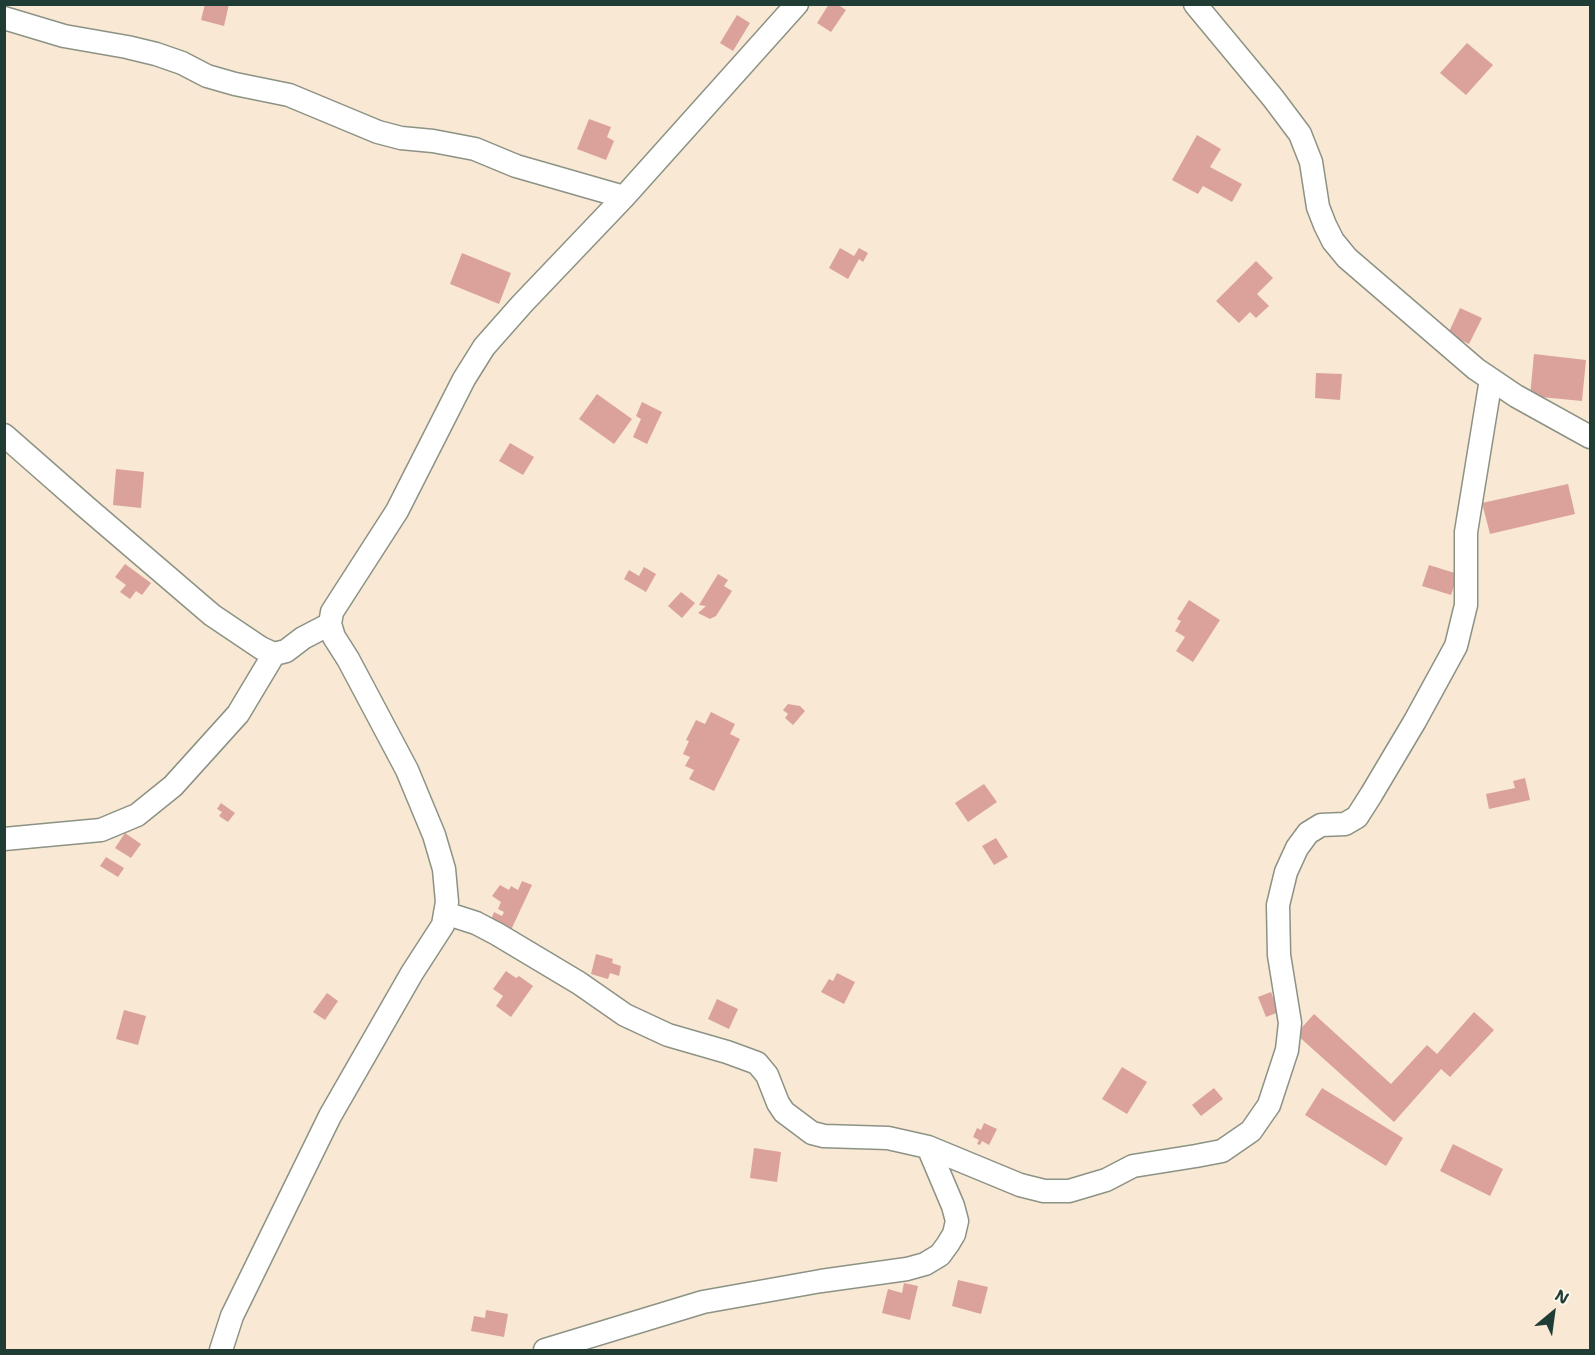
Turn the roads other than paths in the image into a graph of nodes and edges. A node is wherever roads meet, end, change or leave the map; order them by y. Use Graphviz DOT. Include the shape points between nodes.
graph roads {
  1 [pos="797,4"];
  2 [pos="1195,4"];
  3 [pos="4,18"];
  4 [pos="624,196"];
  5 [pos="1491,379"];
  6 [pos="4,435"];
  7 [pos="1590,437"];
  8 [pos="330,624"];
  9 [pos="274,654"];
  10 [pos="4,839"];
  11 [pos="445,913"];
  12 [pos="928,1147"];
  13 [pos="221,1350"];
  14 [pos="546,1350"];
  1 -- 4 [label="street"];
  2 -- 5 [label="street" via="1300,134 1311,162 1318,207 1333,241 1347,258"];
  3 -- 4 [label="street" via="64,36 156,54 207,76 289,95 378,132 475,149 516,166"];
  4 -- 8 [label="street" via="484,347 397,511 332,612"];
  5 -- 7 [label="street"];
  5 -- 12 [label="street" via="1466,532 1466,605 1456,646 1357,817 1345,824 1321,825 1308,834 1286,872 1278,905 1279,955 1290,1023 1287,1050 1269,1105 1251,1131 1222,1151 1133,1166 1106,1180 1069,1191 1044,1191 1020,1185"];
  6 -- 9 [label="street" via="212,615"];
  8 -- 9 [label="street" via="286,651"];
  8 -- 11 [label="street" via="407,770 434,835 444,869"];
  9 -- 10 [label="street" via="238,714 173,786 137,815 101,830"];
  11 -- 12 [label="street" via="497,934 626,1015 668,1035 757,1063 784,1112 812,1133 888,1138"];
  11 -- 13 [label="street" via="443,925 330,1116 232,1316"];
  12 -- 14 [label="street" via="957,1221 948,1244 925,1264 703,1302"];
}
